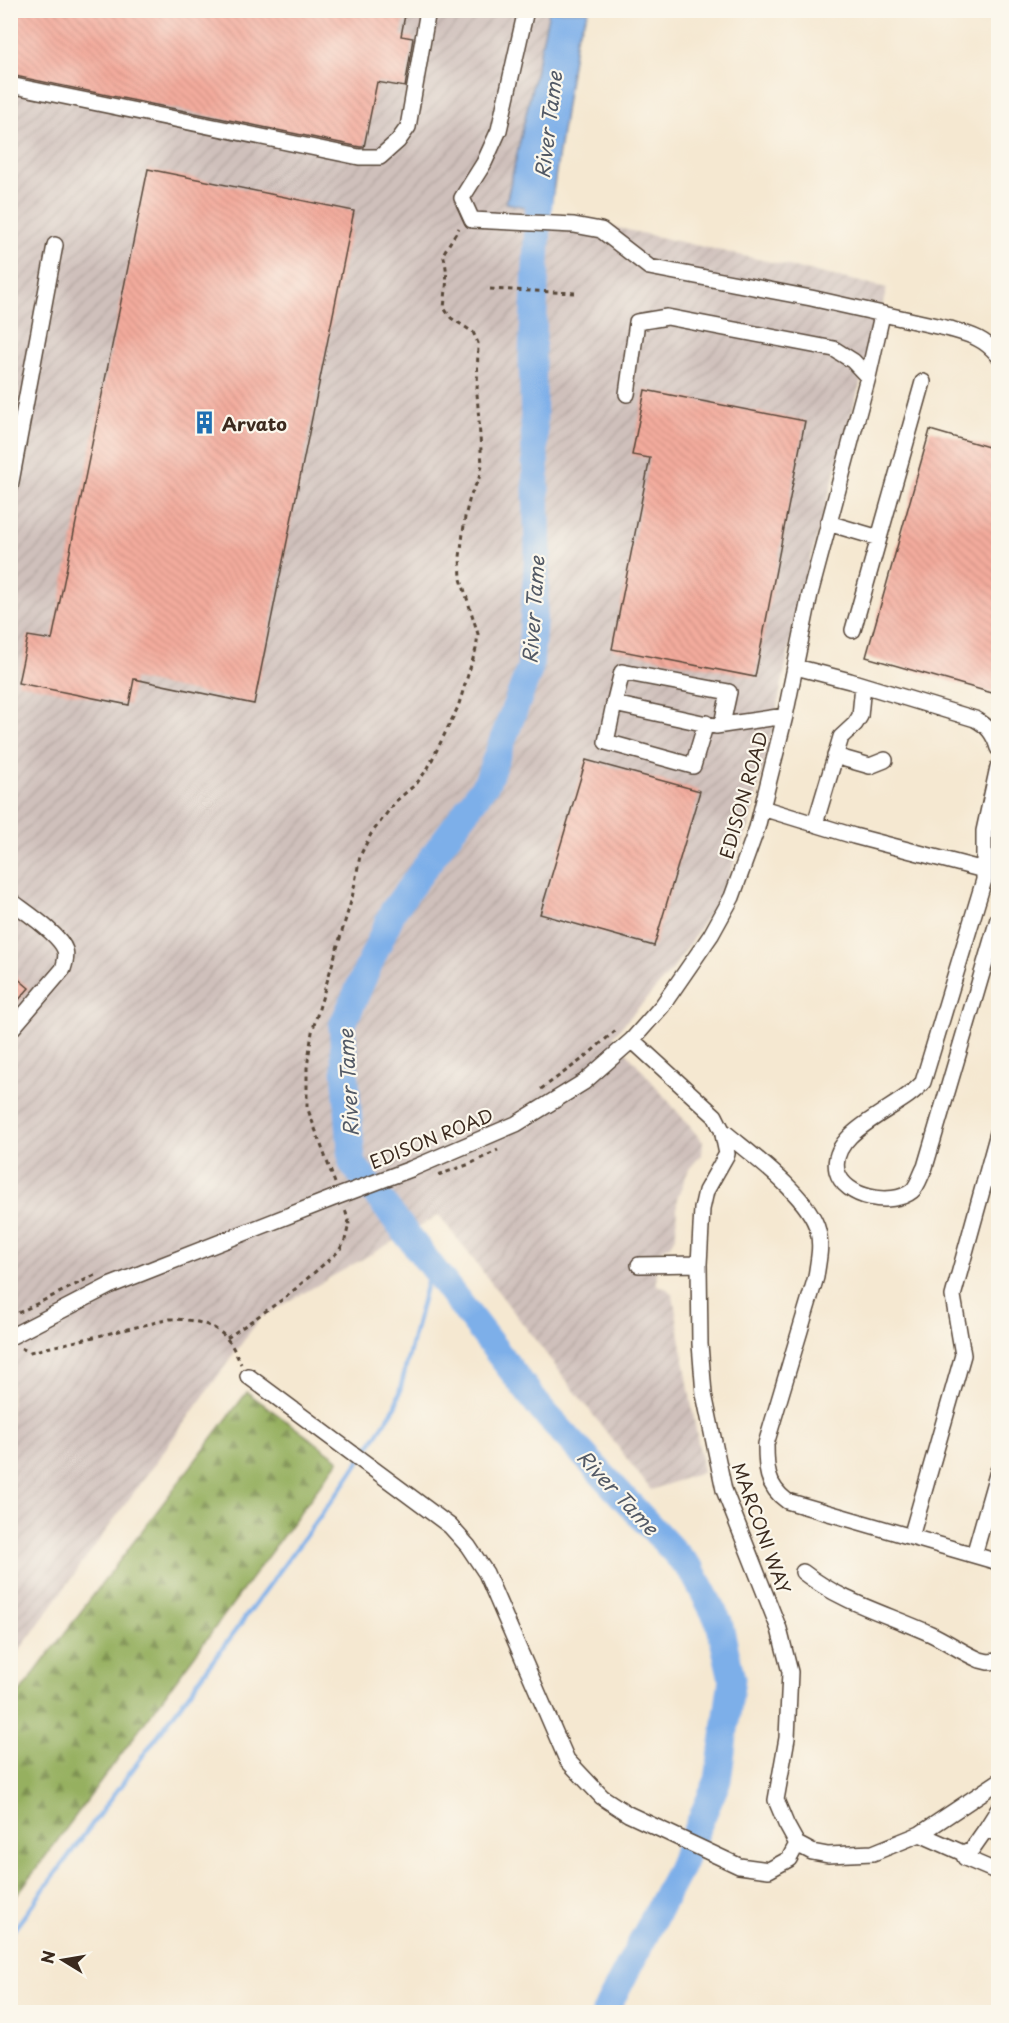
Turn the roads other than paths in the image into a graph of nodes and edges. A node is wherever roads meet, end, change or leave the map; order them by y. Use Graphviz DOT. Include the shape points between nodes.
graph roads {
  1 [pos="428,10"];
  2 [pos="526,10"];
  3 [pos="10,85"];
  4 [pos="55,245"];
  5 [pos="882,315"];
  6 [pos="999,355"];
  7 [pos="868,378"];
  8 [pos="923,382"];
  9 [pos="627,394"];
  10 [pos="10,487"];
  11 [pos="828,523"];
  12 [pos="879,538"];
  13 [pos="853,630"];
  14 [pos="796,667"];
  15 [pos="863,685"];
  16 [pos="614,704"];
  17 [pos="785,716"];
  18 [pos="706,723"];
  19 [pos="722,724"];
  20 [pos="992,727"];
  21 [pos="999,748"];
  22 [pos="835,756"];
  23 [pos="885,760"];
  24 [pos="999,767"];
  25 [pos="762,808"];
  26 [pos="814,824"];
  27 [pos="984,870"];
  28 [pos="10,900"];
  29 [pos="999,919"];
  30 [pos="10,1031"];
  31 [pos="632,1040"];
  32 [pos="722,1130"];
  33 [pos="999,1133"];
  34 [pos="699,1264"];
  35 [pos="639,1265"];
  36 [pos="13,1342"];
  37 [pos="248,1376"];
  38 [pos="999,1471"];
  39 [pos="911,1537"];
  40 [pos="974,1555"];
  41 [pos="999,1562"];
  42 [pos="803,1572"];
  43 [pos="999,1661"];
  44 [pos="999,1782"];
  45 [pos="999,1810"];
  46 [pos="992,1831"];
  47 [pos="920,1834"];
  48 [pos="797,1844"];
  49 [pos="963,1853"];
  50 [pos="999,1872"];
  1 -- 3 [label="street" via="408,127 380,157 358,157"];
  2 -- 5 [label="street" via="498,130 462,198 472,220 601,230 650,267"];
  4 -- 10 [label="street"];
  5 -- 6 [label="street" via="972,335"];
  5 -- 7 [label="street, EDISON ROAD"];
  7 -- 9 [label="street" via="853,361 834,349 668,317 637,322"];
  7 -- 11 [label="street, EDISON ROAD"];
  8 -- 12 [label="street"];
  11 -- 12 [label="street"];
  11 -- 14 [label="street, EDISON ROAD"];
  12 -- 13 [label="street"];
  14 -- 15 [label="street"];
  14 -- 17 [label="street, EDISON ROAD"];
  15 -- 20 [label="street"];
  15 -- 22 [label="street" via="860,716 842,737"];
  16 -- 18 [label="street"];
  16 -- 18 [label="street" via="606,742 693,766"];
  16 -- 19 [label="street" via="622,672 729,692"];
  17 -- 19 [label="street"];
  17 -- 25 [label="street, EDISON ROAD"];
  18 -- 19 [label="street"];
  20 -- 21 [label="street"];
  22 -- 23 [label="street" via="870,766"];
  22 -- 26 [label="street"];
  24 -- 27 [label="street" via="984,831"];
  25 -- 26 [label="street"];
  25 -- 31 [label="street, EDISON ROAD" via="732,897 711,935 662,1006"];
  26 -- 27 [label="street"];
  27 -- 29 [label="street" via="923,1082 915,1092 852,1132 838,1154 837,1170 851,1189 884,1200 914,1190 925,1167"];
  28 -- 30 [label="street" via="58,939 66,958 63,969"];
  31 -- 32 [label="street" via="715,1116"];
  31 -- 36 [label="street, EDISON ROAD, bridge" via="584,1082 516,1124 109,1286"];
  32 -- 34 [label="street, MARCONI WAY" via="727,1154 706,1191"];
  32 -- 39 [label="street" via="802,1199 818,1229 821,1250 766,1444 770,1483 787,1501"];
  33 -- 39 [label="street" via="953,1296 963,1355"];
  34 -- 35 [label="street"];
  34 -- 48 [label="street, MARCONI WAY" via="699,1344 713,1444 724,1491 779,1629 790,1672 787,1738 776,1800"];
  37 -- 48 [label="street" via="450,1526 468,1546 486,1573 567,1760 602,1797 628,1814 739,1866 769,1870 789,1859"];
  38 -- 40 [label="street"];
  39 -- 40 [label="street"];
  40 -- 41 [label="street"];
  42 -- 43 [label="street" via="859,1605 980,1660"];
  44 -- 47 [label="street"];
  45 -- 46 [label="street"];
  46 -- 49 [label="street"];
  47 -- 48 [label="street" via="873,1853 828,1855"];
  47 -- 49 [label="street"];
  49 -- 50 [label="street" via="965,1858"];
}
